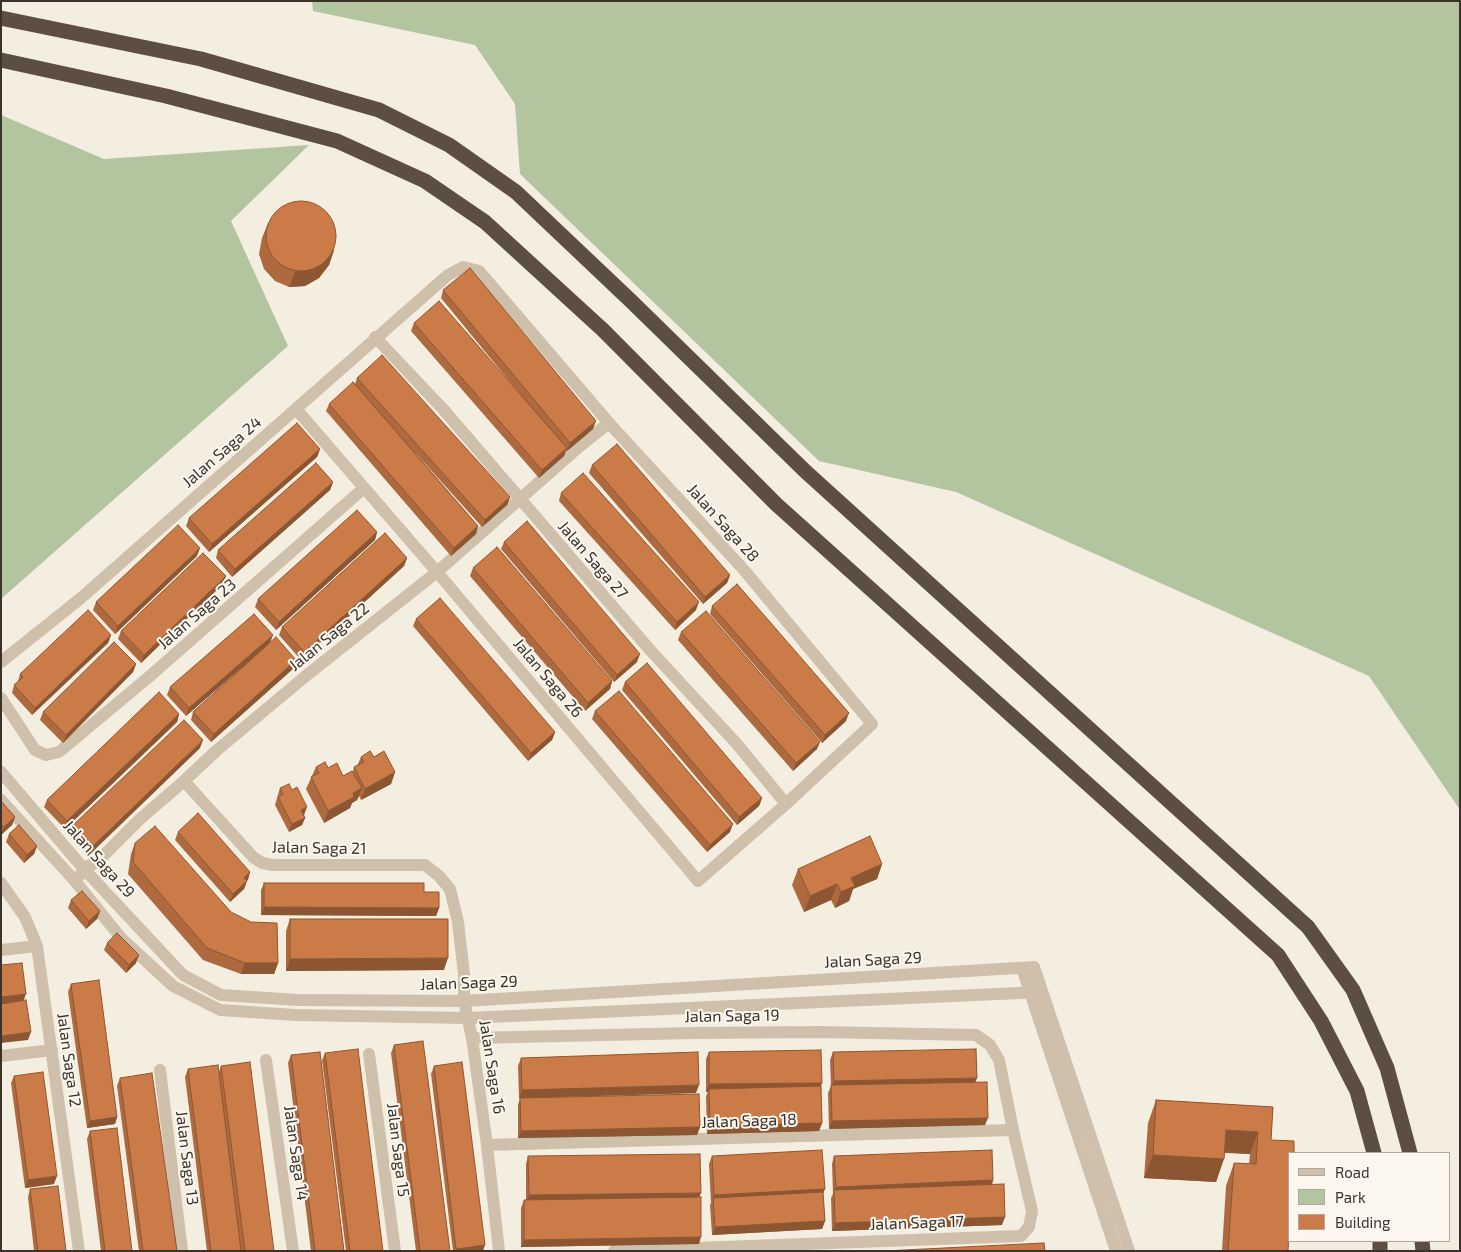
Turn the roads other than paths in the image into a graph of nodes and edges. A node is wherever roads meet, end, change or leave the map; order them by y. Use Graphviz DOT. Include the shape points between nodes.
graph roads {
  1 [pos="1,18"];
  2 [pos="1,60"];
  3 [pos="463,267"];
  4 [pos="375,337"];
  5 [pos="296,409"];
  6 [pos="608,423"];
  7 [pos="364,488"];
  8 [pos="520,500"];
  9 [pos="437,572"];
  10 [pos="1,662"];
  11 [pos="1,698"];
  12 [pos="1,772"];
  13 [pos="184,781"];
  14 [pos="1,800"];
  15 [pos="786,804"];
  16 [pos="84,869"];
  17 [pos="75,881"];
  18 [pos="1,884"];
  19 [pos="450,889"];
  20 [pos="37,946"];
  21 [pos="1,950"];
  22 [pos="1036,992"];
  23 [pos="464,1001"];
  24 [pos="468,1018"];
  25 [pos="472,1038"];
  26 [pos="990,1045"];
  27 [pos="52,1050"];
  28 [pos="369,1054"];
  29 [pos="1,1056"];
  30 [pos="266,1060"];
  31 [pos="160,1070"];
  32 [pos="1012,1130"];
  33 [pos="487,1145"];
  34 [pos="1374,1152"];
  35 [pos="1410,1152"];
  36 [pos="79,1251"];
  37 [pos="182,1251"];
  38 [pos="293,1251"];
  39 [pos="395,1251"];
  40 [pos="499,1251"];
  41 [pos="614,1251"];
  42 [pos="1116,1251"];
  43 [pos="1129,1251"];
  1 -- 35 [label="highway" via="201,60 379,110 449,145 516,192 805,471 1308,926 1353,990 1387,1068"];
  2 -- 34 [label="highway" via="166,96 337,141 425,181 485,222 603,330 776,504 1278,955 1321,1021 1357,1091"];
  3 -- 4 [label="street, Jalan Saga 24" via="448,275"];
  3 -- 6 [label="street, Jalan Saga 28" via="480,271"];
  4 -- 5 [label="street, Jalan Saga 24"];
  4 -- 8 [label="street, Jalan Saga 27" via="443,409"];
  5 -- 7 [label="street, Jalan Saga 26"];
  5 -- 10 [label="street, Jalan Saga 24" via="81,598"];
  6 -- 8 [label="street, Jalan Saga 22"];
  6 -- 15 [label="street, Jalan Saga 28" via="744,570 872,724"];
  7 -- 9 [label="street, Jalan Saga 26"];
  7 -- 11 [label="street, Jalan Saga 23" via="59,752 46,755 35,750"];
  8 -- 9 [label="street, Jalan Saga 22"];
  8 -- 15 [label="street, Jalan Saga 27" via="650,650 737,744"];
  9 -- 13 [label="street, Jalan Saga 22" via="300,681"];
  9 -- 15 [label="street, Jalan Saga 26" via="698,881"];
  12 -- 16 [label="street, Jalan Saga 29"];
  13 -- 16 [label="street, Jalan Saga 22" via="99,860"];
  13 -- 19 [label="street, Jalan Saga 21" via="262,864 425,865"];
  14 -- 17 [label="street, Jalan Saga 29"];
  16 -- 17 [label="street, Jalan Saga 22"];
  16 -- 23 [label="street, Jalan Saga 29" via="183,975 221,995 298,1000"];
  17 -- 24 [label="street, Jalan Saga 29" via="122,939 173,986 220,1010 296,1015"];
  18 -- 20 [label="street, Jalan Saga 12" via="26,917"];
  19 -- 23 [label="street, Jalan Saga 16" via="458,922"];
  20 -- 21 [label="street"];
  20 -- 27 [label="street, Jalan Saga 12"];
  22 -- 23 [label="street, Jalan Saga 29" via="1028,967"];
  22 -- 24 [label="street, Jalan Saga 29"];
  22 -- 42 [label="street"];
  22 -- 43 [label="street"];
  23 -- 24 [label="street, Jalan Saga 16"];
  24 -- 25 [label="street, Jalan Saga 16"];
  25 -- 26 [label="street, Jalan Saga 19" via="819,1032 976,1035"];
  25 -- 33 [label="street, Jalan Saga 16"];
  26 -- 32 [label="street, Jalan Saga 17" via="1000,1060"];
  27 -- 29 [label="street"];
  27 -- 36 [label="street, Jalan Saga 12"];
  28 -- 39 [label="street, Jalan Saga 15"];
  30 -- 38 [label="street, Jalan Saga 14"];
  31 -- 37 [label="street, Jalan Saga 13"];
  32 -- 33 [label="street, Jalan Saga 18"];
  32 -- 41 [label="street, Jalan Saga 17" via="1032,1212 1029,1226 1021,1236"];
  33 -- 40 [label="street, Jalan Saga 16"];
}
